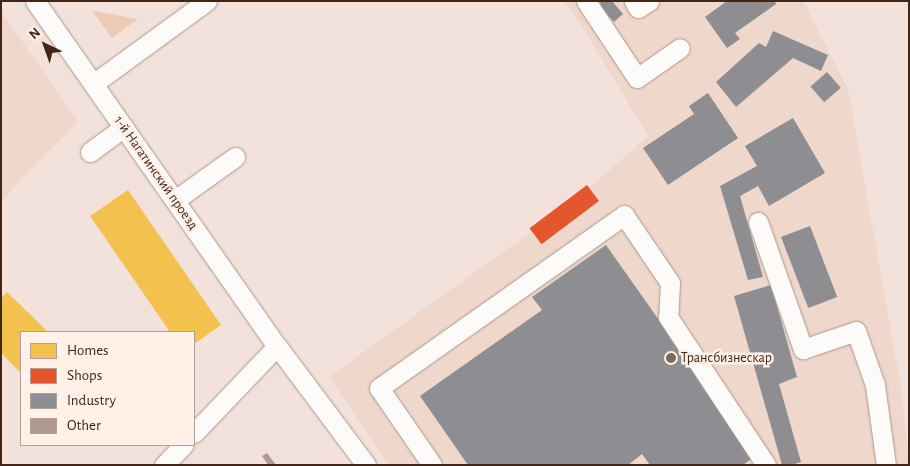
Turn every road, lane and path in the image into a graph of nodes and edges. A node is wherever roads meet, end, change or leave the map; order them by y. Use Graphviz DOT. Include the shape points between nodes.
graph roads {
  1 [pos="35,1"];
  2 [pos="207,1"];
  3 [pos="586,1"];
  4 [pos="634,1"];
  5 [pos="649,1"];
  6 [pos="680,48"];
  7 [pos="93,84"];
  8 [pos="124,127"];
  9 [pos="90,152"];
  10 [pos="235,158"];
  11 [pos="175,200"];
  12 [pos="758,222"];
  13 [pos="277,346"];
  14 [pos="195,432"];
  15 [pos="182,446"];
  16 [pos="164,465"];
  17 [pos="366,465"];
  18 [pos="432,465"];
  19 [pos="766,465"];
  20 [pos="886,465"];
  1 -- 7 [label="street, 1-й Нагатинский проезд"];
  2 -- 7 [label="street"];
  3 -- 6 [label="street" via="637,78"];
  4 -- 5 [label="street" via="638,8"];
  7 -- 8 [label="street, 1-й Нагатинский проезд"];
  8 -- 9 [label="street"];
  8 -- 11 [label="street, 1-й Нагатинский проезд"];
  10 -- 11 [label="street"];
  11 -- 13 [label="street, 1-й Нагатинский проезд"];
  12 -- 20 [label="street" via="803,349 856,331 875,385"];
  13 -- 14 [label="street"];
  13 -- 17 [label="street, 1-й Нагатинский проезд"];
  15 -- 16 [label="street"];
  18 -- 19 [label="street" via="379,388 624,215 670,283 668,317"];
}
